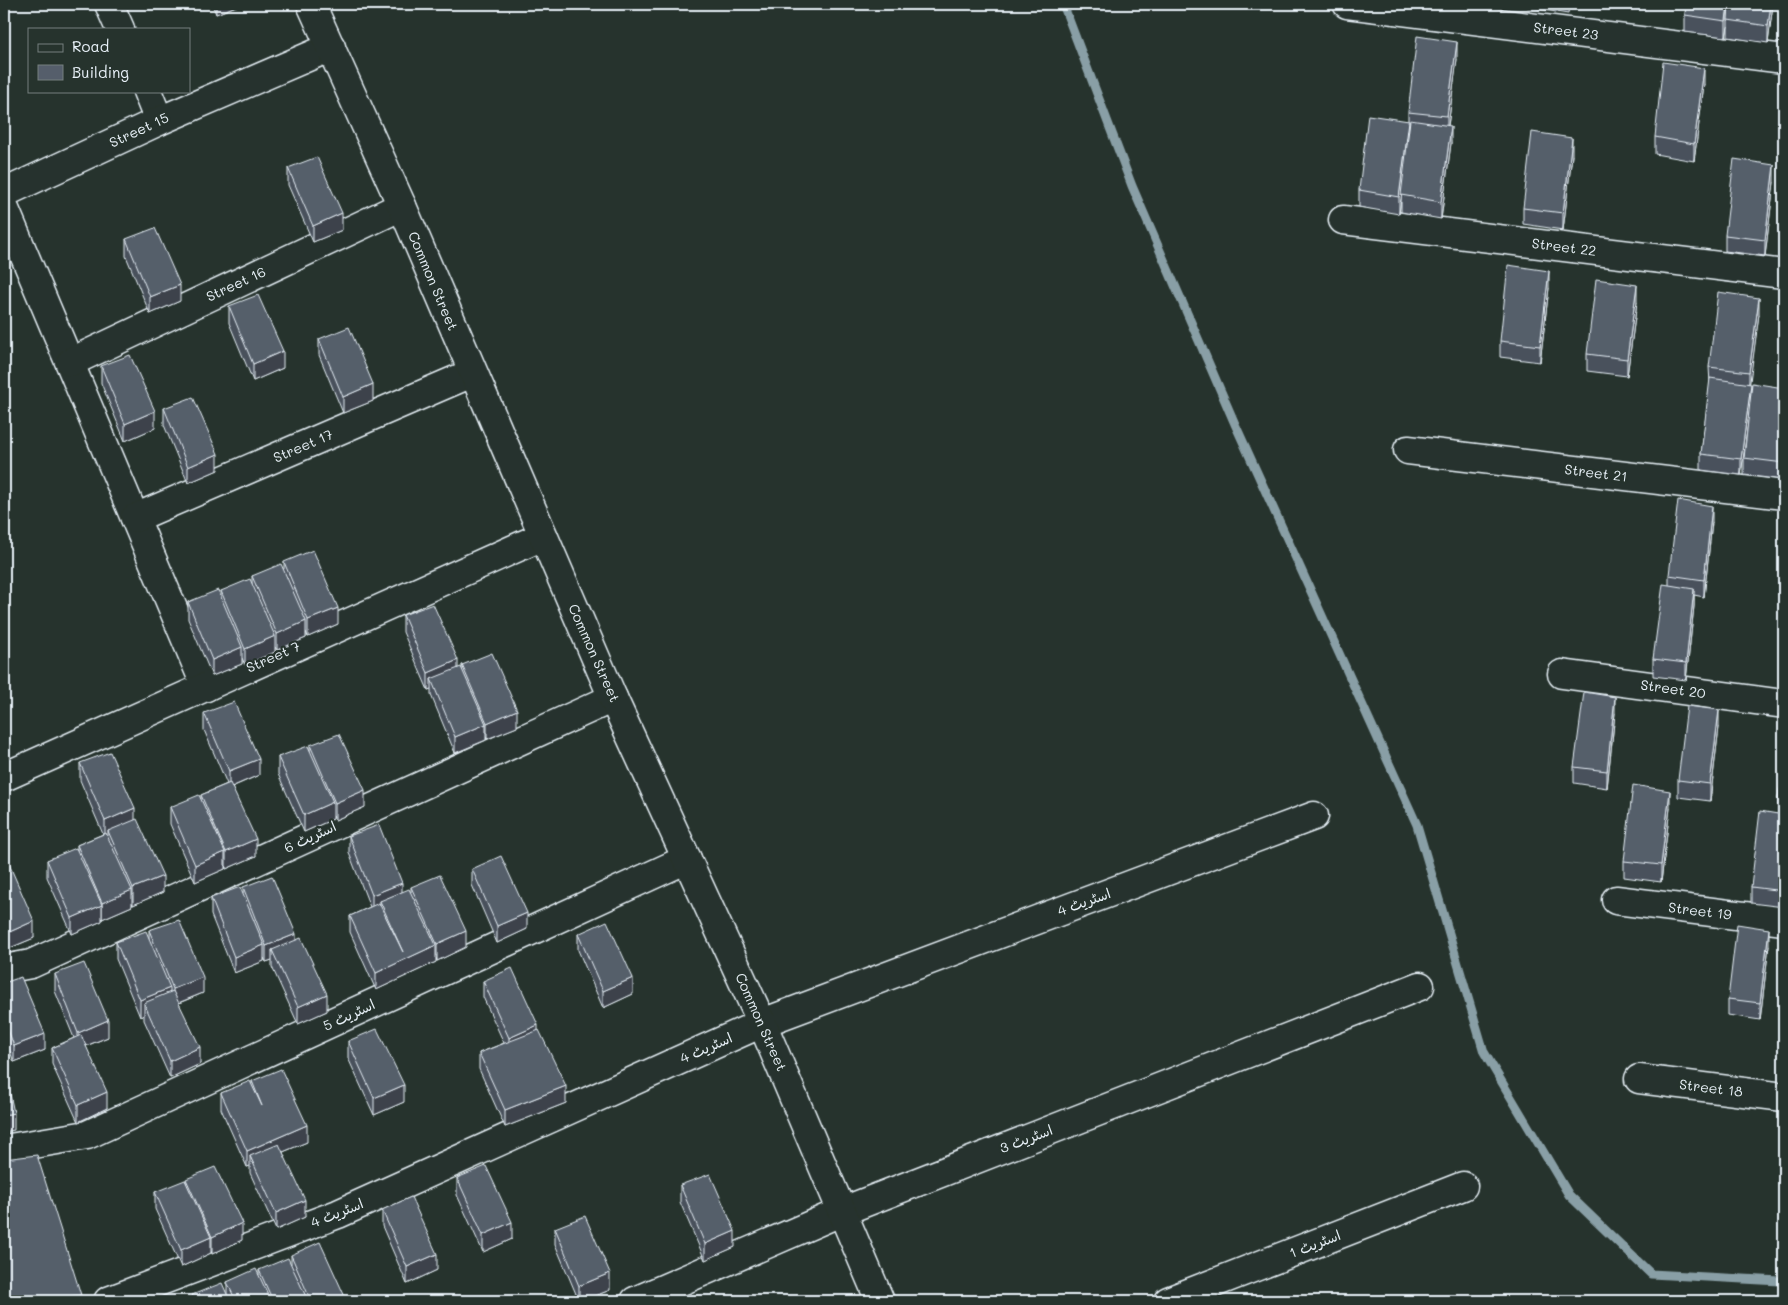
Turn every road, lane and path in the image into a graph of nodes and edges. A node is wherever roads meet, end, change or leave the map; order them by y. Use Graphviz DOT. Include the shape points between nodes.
graph roads {
  1 [pos="109,4"];
  2 [pos="311,4"];
  3 [pos="1347,4"];
  4 [pos="120,28"];
  5 [pos="330,47"];
  6 [pos="1784,59"];
  7 [pos="147,92"];
  8 [pos="159,121"];
  9 [pos="4,193"];
  10 [pos="402,206"];
  11 [pos="4,207"];
  12 [pos="1343,220"];
  13 [pos="1784,274"];
  14 [pos="71,362"];
  15 [pos="472,373"];
  16 [pos="1408,450"];
  17 [pos="1784,495"];
  18 [pos="135,518"];
  19 [pos="543,536"];
  20 [pos="1562,674"];
  21 [pos="206,687"];
  22 [pos="613,698"];
  23 [pos="1784,704"];
  24 [pos="4,777"];
  25 [pos="1314,816"];
  26 [pos="687,858"];
  27 [pos="1616,900"];
  28 [pos="1784,921"];
  29 [pos="4,969"];
  30 [pos="1420,986"];
  31 [pos="762,1023"];
  32 [pos="1639,1079"];
  33 [pos="1784,1097"];
  34 [pos="4,1150"];
  35 [pos="1463,1186"];
  36 [pos="843,1211"];
  37 [pos="108,1301"];
  38 [pos="634,1301"];
  39 [pos="880,1301"];
  40 [pos="1168,1301"];
  1 -- 4 [label="street"];
  2 -- 5 [label="street, Common Street"];
  3 -- 6 [label="street, Street 23"];
  5 -- 8 [label="street, Street 15"];
  5 -- 10 [label="street, Common Street"];
  7 -- 8 [label="street"];
  8 -- 9 [label="street, Street 15"];
  10 -- 14 [label="street, Street 16"];
  10 -- 15 [label="street, Common Street"];
  11 -- 14 [label="street"];
  12 -- 13 [label="street, Street 22"];
  14 -- 18 [label="street"];
  15 -- 18 [label="street, Street 17"];
  15 -- 19 [label="street, Common Street"];
  16 -- 17 [label="street, Street 21"];
  18 -- 21 [label="street"];
  19 -- 21 [label="street, Street 7"];
  19 -- 22 [label="street, Common Street"];
  20 -- 23 [label="street, Street 20"];
  21 -- 24 [label="street, Street 7"];
  22 -- 26 [label="street, Common Street"];
  22 -- 29 [label="street, اسٹریٹ 6" via="31,964"];
  25 -- 31 [label="street, اسٹریٹ 4"];
  26 -- 31 [label="street, Common Street"];
  26 -- 34 [label="street, اسٹریٹ 5" via="87,1135"];
  27 -- 28 [label="street, Street 19"];
  30 -- 36 [label="street, اسٹریٹ 3"];
  31 -- 36 [label="street, Common Street"];
  31 -- 37 [label="street, اسٹریٹ 4" via="338,1214"];
  32 -- 33 [label="street, Street 18"];
  35 -- 40 [label="street, اسٹریٹ 1"];
  36 -- 38 [label="street, اسٹریٹ 3"];
  36 -- 39 [label="street, Common Street"];
}
